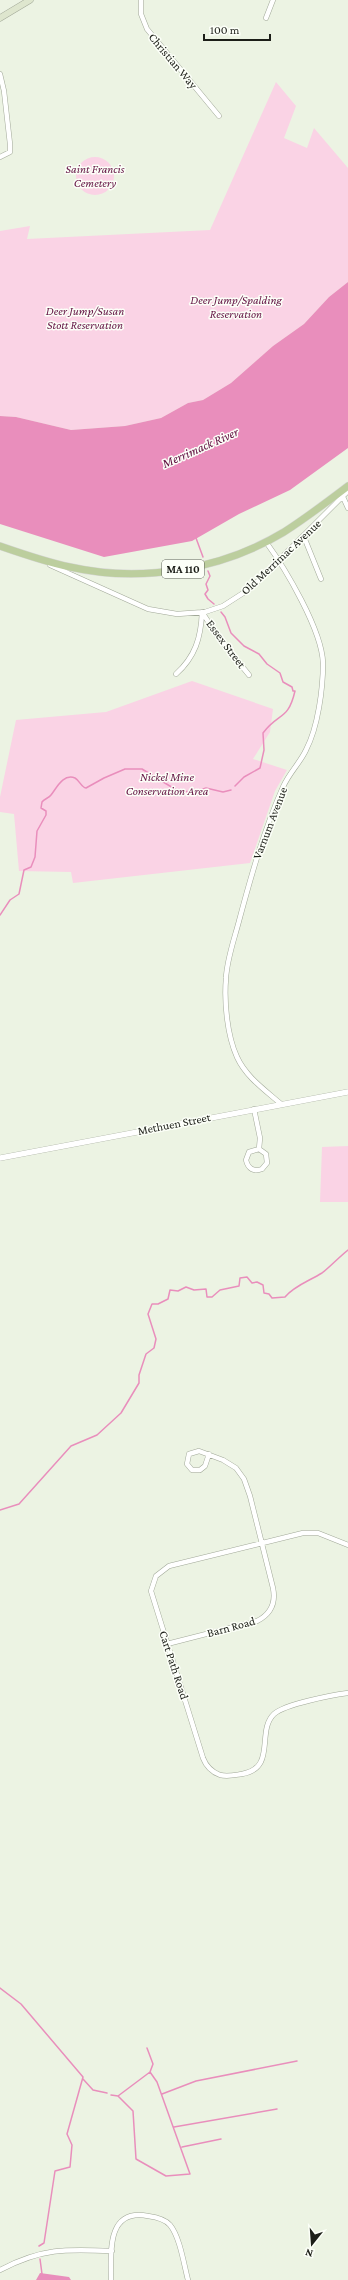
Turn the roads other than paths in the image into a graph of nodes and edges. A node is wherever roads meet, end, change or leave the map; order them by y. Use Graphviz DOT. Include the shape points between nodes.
graph roads {
  1 [pos="30,0"];
  2 [pos="141,0"];
  3 [pos="273,0"];
  4 [pos="0,18"];
  5 [pos="266,18"];
  6 [pos="0,74"];
  7 [pos="219,116"];
  8 [pos="0,157"];
  9 [pos="348,486"];
  10 [pos="348,491"];
  11 [pos="343,497"];
  12 [pos="348,508"];
  13 [pos="304,537"];
  14 [pos="266,542"];
  15 [pos="0,546"];
  16 [pos="25,555"];
  17 [pos="280,561"];
  18 [pos="321,579"];
  19 [pos="202,612"];
  20 [pos="176,674"];
  21 [pos="249,675"];
  22 [pos="348,1092"];
  23 [pos="281,1104"];
  24 [pos="254,1109"];
  25 [pos="258,1149"];
  26 [pos="0,1158"];
  27 [pos="210,1454"];
  28 [pos="261,1544"];
  29 [pos="348,1545"];
  30 [pos="167,1644"];
  31 [pos="348,1693"];
  32 [pos="112,2251"];
  33 [pos="0,2270"];
  34 [pos="111,2280"];
  35 [pos="188,2280"];
  1 -- 4 [label="main road"];
  2 -- 7 [label="street, Christian Way" via="141,14 147,29"];
  3 -- 5 [label="street"];
  6 -- 8 [label="street" via="10,144 10,152"];
  9 -- 14 [label="main road, MA 110" via="310,515"];
  10 -- 11 [label="street, Old Merrimac Avenue"];
  11 -- 12 [label="street"];
  11 -- 13 [label="street, Old Merrimac Avenue"];
  13 -- 17 [label="street, Old Merrimac Avenue"];
  13 -- 18 [label="street"];
  14 -- 16 [label="main road, MA 110" via="205,564 152,573 95,572"];
  14 -- 17 [label="street, Varnum Avenue"];
  15 -- 16 [label="main road, MA 110"];
  16 -- 19 [label="street, Old Merrimac Avenue" via="148,609 177,614"];
  17 -- 19 [label="street, Old Merrimac Avenue" via="237,598 224,606"];
  17 -- 23 [label="street, Varnum Avenue" via="313,625 321,648 323,663 317,717 305,752 284,784 254,866 229,957 225,986 230,1033 236,1056 255,1081"];
  19 -- 20 [label="street" via="195,652"];
  19 -- 21 [label="street, Essex Street" via="218,637"];
  22 -- 23 [label="street, Methuen Street"];
  23 -- 24 [label="street, Methuen Street"];
  24 -- 25 [label="street" via="260,1138"];
  24 -- 26 [label="street, Methuen Street"];
  25 -- 25 [label="street" via="249,1152 246,1158 247,1165 255,1171 262,1170 267,1163 266,1154"];
  27 -- 27 [label="street" via="192,1451 187,1457 188,1466 200,1470 205,1466"];
  27 -- 28 [label="street" via="232,1465 244,1479"];
  28 -- 29 [label="street, Cart Path Road" via="313,1532"];
  28 -- 30 [label="street, Barn Road" via="274,1592 272,1606 266,1616 251,1623"];
  28 -- 30 [label="street, Cart Path Road" via="174,1565 159,1572 152,1583 152,1591"];
  30 -- 31 [label="street, Cart Path Road" via="205,1762 210,1769 221,1775 245,1773 259,1764 264,1754 268,1724 278,1711"];
  32 -- 33 [label="street" via="60,2249 25,2258"];
  32 -- 34 [label="street"];
  32 -- 35 [label="street" via="114,2233 124,2219 144,2215 159,2218 169,2223 174,2230"];
}
